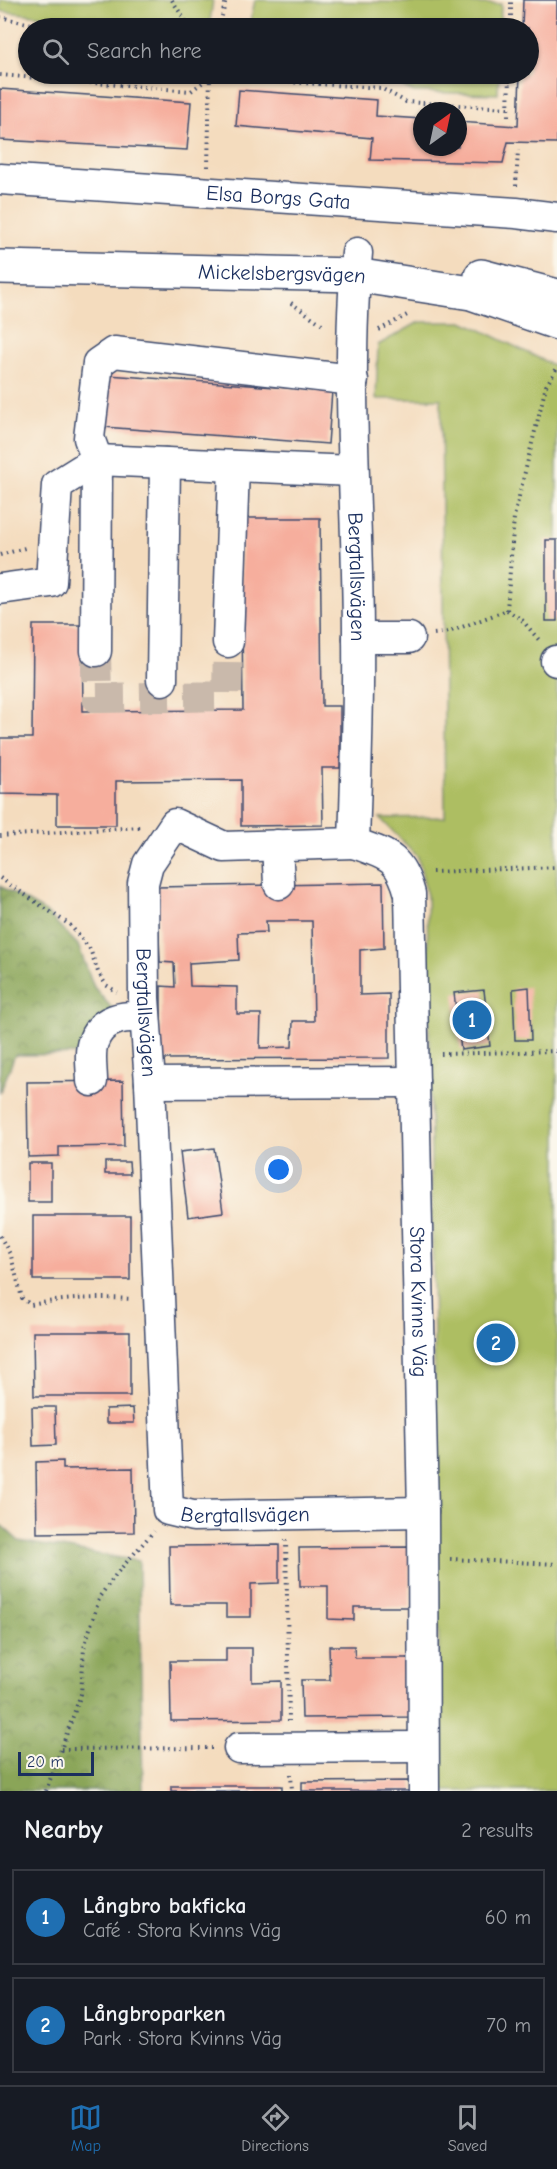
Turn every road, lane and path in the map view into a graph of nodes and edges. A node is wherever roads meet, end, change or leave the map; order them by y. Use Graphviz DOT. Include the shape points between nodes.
graph roads {
  1 [pos="172,0"];
  2 [pos="226,0"];
  3 [pos="511,0"];
  4 [pos="0,17"];
  5 [pos="184,18"];
  6 [pos="222,18"];
  7 [pos="511,18"];
  8 [pos="18,21"];
  9 [pos="0,75"];
  10 [pos="18,77"];
  11 [pos="107,84"];
  12 [pos="199,84"];
  13 [pos="210,84"];
  14 [pos="328,84"];
  15 [pos="509,84"];
  16 [pos="508,108"];
  17 [pos="508,116"];
  18 [pos="518,150"];
  19 [pos="0,179"];
  20 [pos="207,192"];
  21 [pos="516,213"];
  22 [pos="557,218"];
  23 [pos="0,247"];
  24 [pos="356,264"];
  25 [pos="0,267"];
  26 [pos="557,297"];
  27 [pos="557,324"];
  28 [pos="557,368"];
  29 [pos="353,380"];
  30 [pos="98,460"];
  31 [pos="165,463"];
  32 [pos="234,466"];
  33 [pos="353,471"];
  34 [pos="0,590"];
  35 [pos="507,610"];
  36 [pos="358,638"];
  37 [pos="409,638"];
  38 [pos="228,642"];
  39 [pos="96,651"];
  40 [pos="556,661"];
  41 [pos="162,680"];
  42 [pos="175,824"];
  43 [pos="0,836"];
  44 [pos="354,843"];
  45 [pos="277,845"];
  46 [pos="557,867"];
  47 [pos="404,873"];
  48 [pos="0,878"];
  49 [pos="279,884"];
  50 [pos="144,1007"];
  51 [pos="557,1051"];
  52 [pos="413,1068"];
  53 [pos="92,1081"];
  54 [pos="150,1083"];
  55 [pos="0,1236"];
  56 [pos="159,1301"];
  57 [pos="168,1510"];
  58 [pos="423,1512"];
  59 [pos="285,1514"];
  60 [pos="422,1558"];
  61 [pos="557,1564"];
  62 [pos="239,1748"];
  63 [pos="422,1748"];
  64 [pos="62,1749"];
  65 [pos="290,1749"];
  66 [pos="46,1791"];
  67 [pos="292,1791"];
  68 [pos="424,1791"];
  1 -- 5 [label="path"];
  2 -- 6 [label="path"];
  3 -- 7 [label="path"];
  4 -- 8 [label="path"];
  9 -- 10 [label="path"];
  11 -- 12 [label="path" via="190,91"];
  13 -- 20 [label="path"];
  14 -- 16 [label="path" via="381,88 406,102"];
  15 -- 16 [label="path"];
  16 -- 17 [label="path"];
  18 -- 21 [label="path"];
  19 -- 20 [label="street, Elsa Borgs Gata"];
  20 -- 21 [label="street, Elsa Borgs Gata"];
  21 -- 22 [label="street, Elsa Borgs Gata"];
  23 -- 24 [label="main road, Mickelsbergsvägen"];
  24 -- 25 [label="main road, Mickelsbergsvägen"];
  24 -- 26 [label="main road, Mickelsbergsvägen" via="472,273"];
  24 -- 27 [label="main road, Mickelsbergsvägen" via="471,293"];
  24 -- 29 [label="street, Bergtallsvägen"];
  28 -- 35 [label="path" via="546,386 514,517"];
  29 -- 30 [label="street" via="114,352 98,363 89,438"];
  29 -- 33 [label="street, Bergtallsvägen"];
  30 -- 31 [label="street"];
  30 -- 34 [label="street" via="57,485 51,582"];
  30 -- 39 [label="street"];
  31 -- 32 [label="street"];
  31 -- 41 [label="street"];
  32 -- 33 [label="street"];
  32 -- 38 [label="street"];
  33 -- 36 [label="street, Bergtallsvägen"];
  35 -- 37 [label="path" via="449,632"];
  35 -- 40 [label="path" via="522,620"];
  36 -- 37 [label="street"];
  36 -- 44 [label="street, Bergtallsvägen"];
  42 -- 43 [label="path"];
  42 -- 45 [label="street" via="224,847"];
  42 -- 50 [label="street, Bergtallsvägen" via="148,864 143,883"];
  44 -- 45 [label="street"];
  44 -- 47 [label="street" via="387,855"];
  45 -- 49 [label="street"];
  46 -- 47 [label="path"];
  47 -- 52 [label="street, Stora Kvinns Väg" via="410,894"];
  48 -- 50 [label="path" via="70,926 90,949 106,985"];
  50 -- 53 [label="street" via="104,1025 92,1043"];
  50 -- 54 [label="street, Bergtallsvägen"];
  51 -- 52 [label="path"];
  52 -- 54 [label="street"];
  52 -- 58 [label="street, Stora Kvinns Väg"];
  54 -- 56 [label="street, Bergtallsvägen"];
  55 -- 56 [label="path" via="11,1256 22,1298 30,1305 66,1298"];
  56 -- 57 [label="street, Bergtallsvägen"];
  57 -- 59 [label="street, Bergtallsvägen" via="194,1516"];
  57 -- 64 [label="path" via="100,1596 84,1648 81,1694"];
  58 -- 59 [label="street, Bergtallsvägen"];
  58 -- 60 [label="street, Stora Kvinns Väg"];
  59 -- 65 [label="path"];
  60 -- 61 [label="path"];
  60 -- 63 [label="street, Stora Kvinns Väg"];
  62 -- 64 [label="path"];
  62 -- 65 [label="street"];
  63 -- 65 [label="street"];
  63 -- 68 [label="street, Stora Kvinns Väg"];
  64 -- 66 [label="path"];
  65 -- 67 [label="path"];
}
